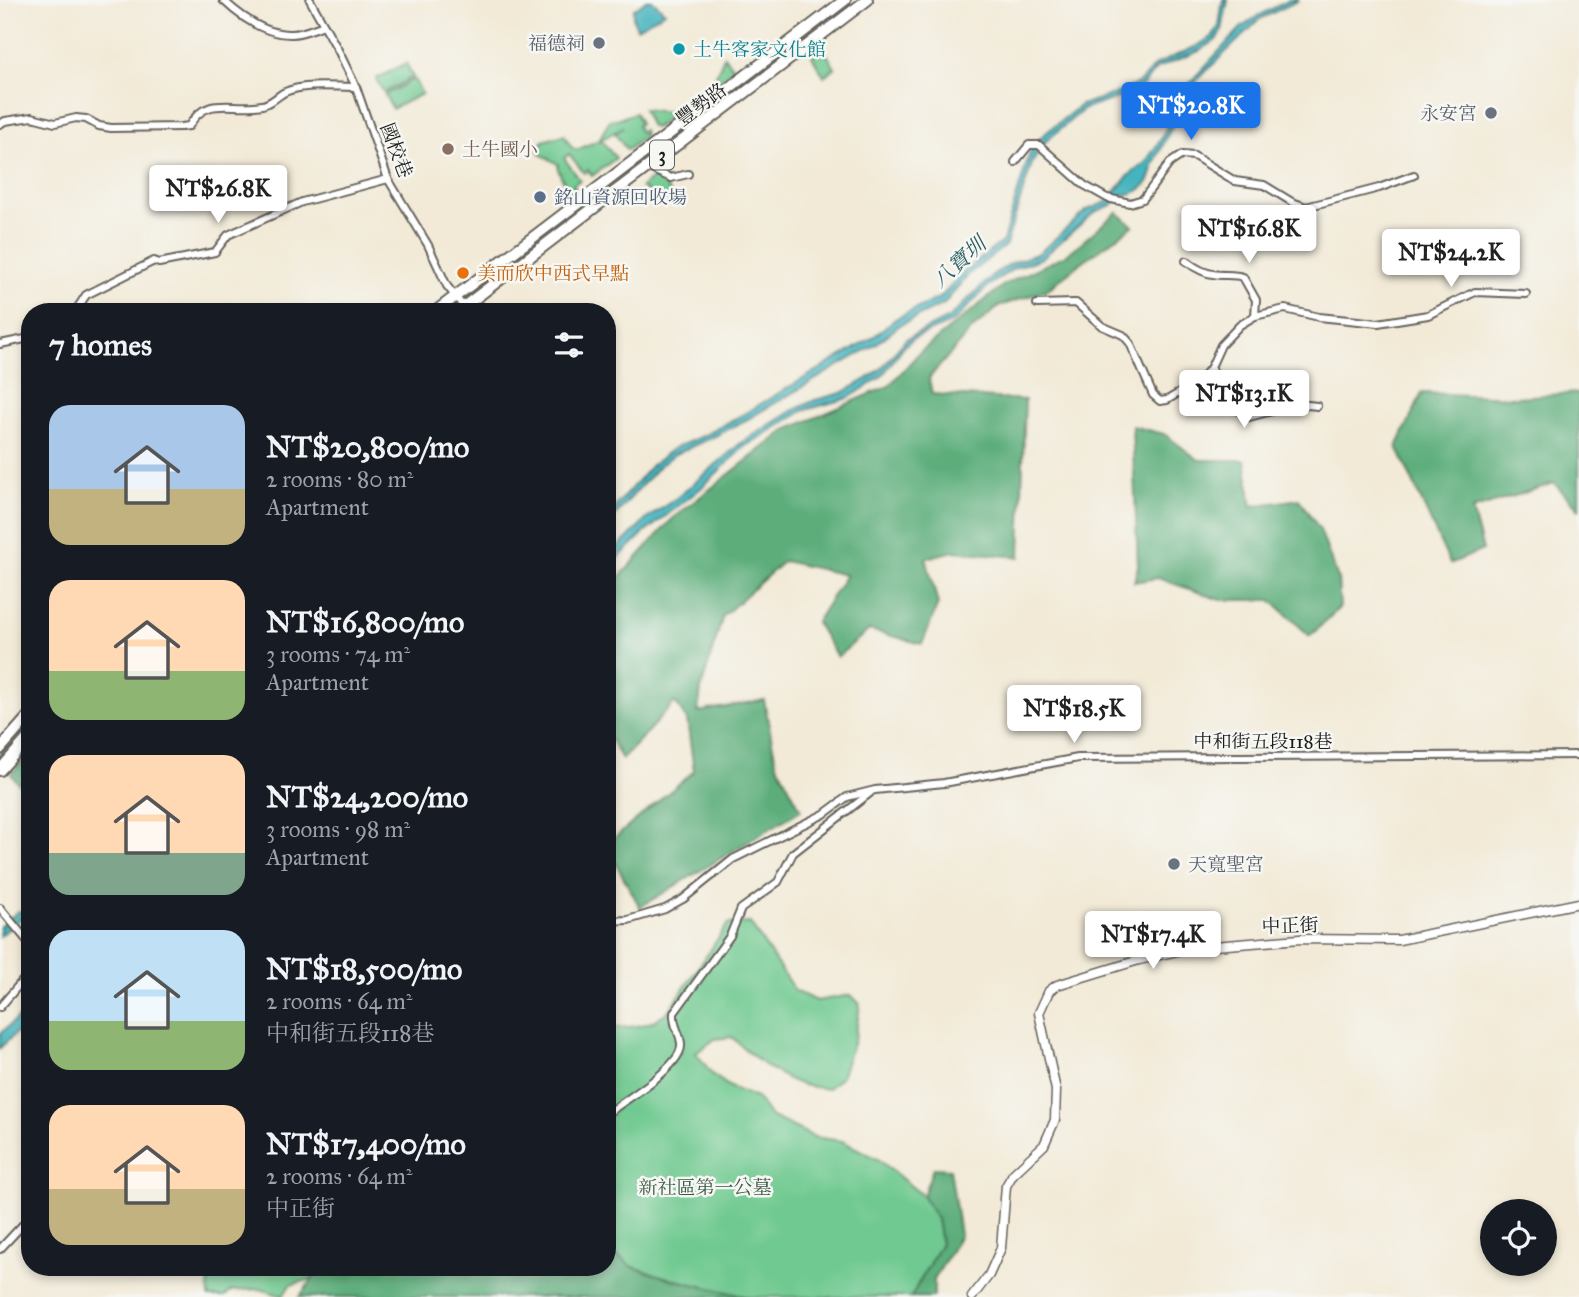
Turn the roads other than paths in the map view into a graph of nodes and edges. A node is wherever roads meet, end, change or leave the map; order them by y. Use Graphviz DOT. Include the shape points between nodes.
graph roads {
  1 [pos="223,0"];
  2 [pos="310,0"];
  3 [pos="845,0"];
  4 [pos="867,0"];
  5 [pos="324,25"];
  6 [pos="356,87"];
  7 [pos="0,124"];
  8 [pos="1015,162"];
  9 [pos="646,167"];
  10 [pos="688,174"];
  11 [pos="1414,175"];
  12 [pos="388,179"];
  13 [pos="1186,261"];
  14 [pos="1526,294"];
  15 [pos="454,296"];
  16 [pos="81,303"];
  17 [pos="446,303"];
  18 [pos="457,303"];
  19 [pos="468,303"];
  20 [pos="1037,304"];
  21 [pos="1255,316"];
  22 [pos="21,340"];
  23 [pos="0,344"];
  24 [pos="1211,367"];
  25 [pos="1317,406"];
  26 [pos="21,725"];
  27 [pos="21,746"];
  28 [pos="0,749"];
  29 [pos="1579,755"];
  30 [pos="0,770"];
  31 [pos="875,790"];
  32 [pos="1579,903"];
  33 [pos="0,908"];
  34 [pos="616,921"];
  35 [pos="21,933"];
  36 [pos="21,982"];
  37 [pos="0,1007"];
  38 [pos="616,1108"];
  39 [pos="21,1226"];
  40 [pos="0,1248"];
  41 [pos="972,1297"];
  1 -- 5 [label="street" via="246,21 273,30 292,34"];
  2 -- 5 [label="street, 國校巷"];
  3 -- 15 [label="main road, 豐勢路 / 3"];
  4 -- 9 [label="main road, 豐勢路 / 3"];
  5 -- 6 [label="street, 國校巷"];
  6 -- 7 [label="street" via="286,91 264,105 211,106 196,114 189,126 181,127 111,128 76,118 55,123 32,117"];
  6 -- 12 [label="street, 國校巷"];
  8 -- 11 [label="street" via="1030,145 1038,145 1084,185 1107,198 1130,203 1143,199 1170,163 1182,155 1194,156 1235,181 1264,185 1306,207"];
  9 -- 10 [label="street" via="671,178"];
  9 -- 19 [label="main road, 豐勢路 / 3"];
  12 -- 15 [label="street, 國校巷"];
  12 -- 16 [label="street" via="302,202 228,235 215,251 154,261 86,295"];
  13 -- 21 [label="street" via="1215,275 1243,277 1256,300"];
  14 -- 21 [label="street" via="1475,292 1428,315 1378,323 1285,309"];
  15 -- 17 [label="main road, 豐勢路 / 3"];
  15 -- 18 [label="street, 國校巷"];
  20 -- 24 [label="street" via="1076,303 1102,326 1124,335 1155,399 1167,400 1201,380"];
  21 -- 24 [label="street" via="1221,345"];
  22 -- 23 [label="street"];
  24 -- 25 [label="street" via="1231,402 1249,417 1299,404"];
  26 -- 28 [label="main road"];
  27 -- 30 [label="main road"];
  29 -- 31 [label="street, 中和街五段118巷" via="1078,758 944,783"];
  31 -- 34 [label="street, 中和街五段118巷" via="847,797 824,814 733,859 665,909"];
  31 -- 38 [label="street" via="793,853 778,882 741,909 730,936 674,1013 681,1046 678,1057"];
  32 -- 41 [label="street, 中正街" via="1399,940 1300,939 1190,948 1057,985 1039,1013 1056,1090 1055,1120 1044,1145 1006,1186 1001,1248"];
  33 -- 35 [label="street"];
  36 -- 37 [label="street"];
  39 -- 40 [label="street"];
}
